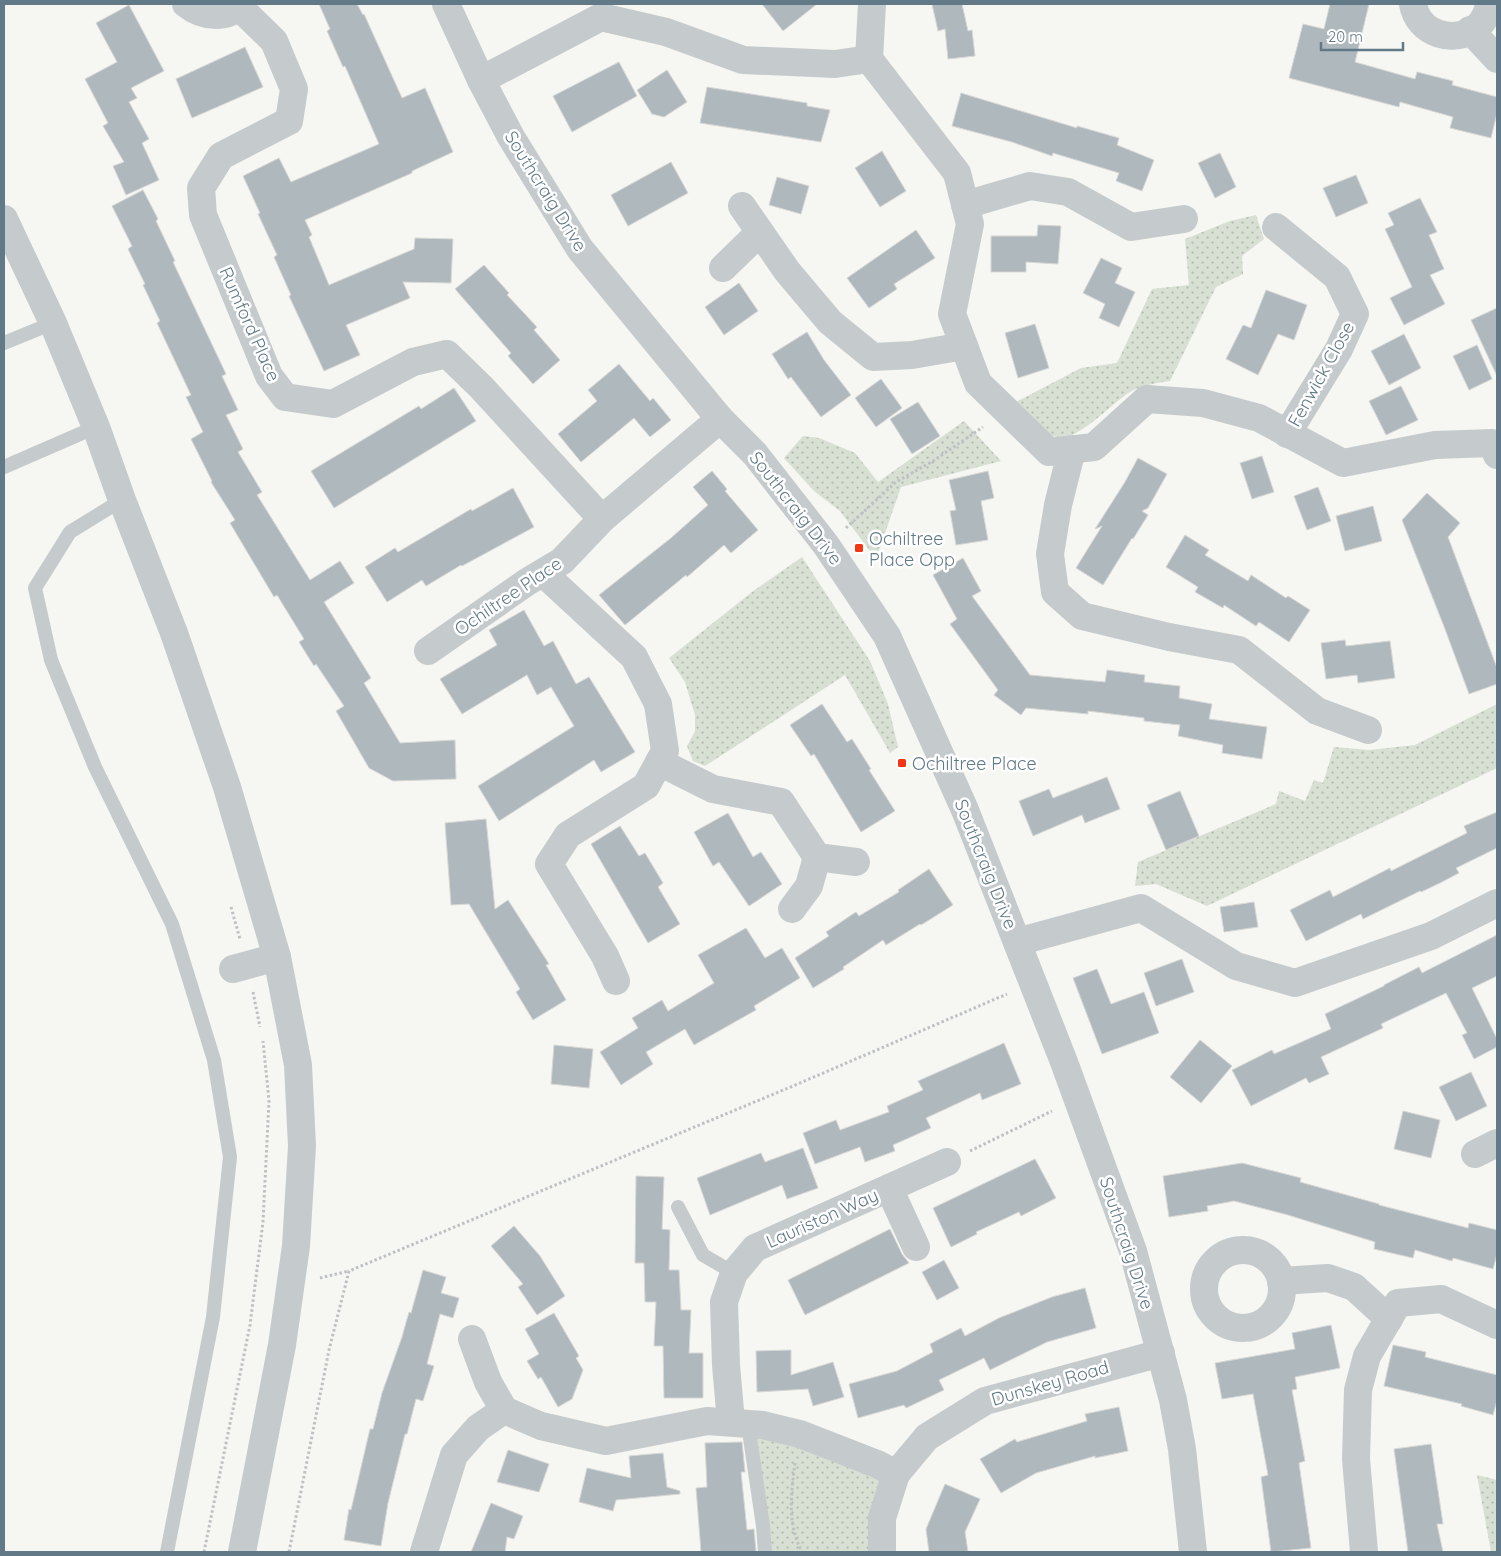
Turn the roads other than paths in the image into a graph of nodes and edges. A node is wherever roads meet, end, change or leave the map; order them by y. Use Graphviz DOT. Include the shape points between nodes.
graph roads {
  1 [pos="186,4"];
  2 [pos="446,4"];
  3 [pos="872,4"];
  4 [pos="1413,4"];
  5 [pos="1490,4"];
  6 [pos="241,5"];
  7 [pos="1470,30"];
  8 [pos="869,59"];
  9 [pos="1497,59"];
  10 [pos="481,80"];
  11 [pos="965,205"];
  12 [pos="742,206"];
  13 [pos="1184,218"];
  14 [pos="4,219"];
  15 [pos="1276,227"];
  16 [pos="760,232"];
  17 [pos="723,268"];
  18 [pos="53,324"];
  19 [pos="4,344"];
  20 [pos="964,346"];
  21 [pos="720,419"];
  22 [pos="96,427"];
  23 [pos="1288,434"];
  24 [pos="1496,444"];
  25 [pos="1072,449"];
  26 [pos="4,467"];
  27 [pos="122,500"];
  28 [pos="602,519"];
  29 [pos="543,573"];
  30 [pos="428,651"];
  31 [pos="1368,730"];
  32 [pos="659,762"];
  33 [pos="817,857"];
  34 [pos="856,862"];
  35 [pos="1497,903"];
  36 [pos="792,909"];
  37 [pos="1017,942"];
  38 [pos="277,957"];
  39 [pos="233,968"];
  40 [pos="616,981"];
  41 [pos="947,1162"];
  42 [pos="889,1188"];
  43 [pos="678,1207"];
  44 [pos="916,1246"];
  45 [pos="734,1273"];
  46 [pos="1281,1281"];
  47 [pos="1389,1319"];
  48 [pos="1497,1325"];
  49 [pos="472,1339"];
  50 [pos="1161,1353"];
  51 [pos="504,1410"];
  52 [pos="741,1423"];
  53 [pos="896,1474"];
  54 [pos="167,1552"];
  55 [pos="242,1552"];
  56 [pos="424,1552"];
  57 [pos="765,1552"];
  58 [pos="882,1552"];
  59 [pos="1193,1552"];
  60 [pos="1364,1552"];
  1 -- 6 [label="street, Rumford Place" via="204,14 217,15 229,13"];
  2 -- 10 [label="street, Southcraig Drive"];
  3 -- 8 [label="street"];
  4 -- 7 [label="street" via="1422,22 1432,32 1456,36"];
  5 -- 7 [label="street" via="1485,18 1477,28"];
  6 -- 28 [label="street, Rumford Place" via="274,41 294,89 289,121 221,156 201,188 203,214 269,376 285,397 333,404 412,362 447,354"];
  7 -- 9 [label="street"];
  8 -- 10 [label="street" via="835,64 743,60 666,32 601,17"];
  8 -- 11 [label="street" via="957,173"];
  10 -- 21 [label="street, Southcraig Drive" via="511,137 580,249"];
  11 -- 13 [label="street" via="1030,186 1068,192 1131,227"];
  11 -- 20 [label="street" via="970,224 952,314"];
  12 -- 16 [label="street"];
  14 -- 18 [label="street"];
  15 -- 23 [label="street, Fenwick Close" via="1337,277 1354,314 1339,349"];
  16 -- 17 [label="street"];
  16 -- 20 [label="street" via="787,271 830,322 873,357 912,356"];
  18 -- 19 [label="lane"];
  18 -- 22 [label="street"];
  20 -- 25 [label="street" via="978,383 1049,452"];
  21 -- 28 [label="street, Ochiltree Place"];
  21 -- 37 [label="street, Southcraig Drive" via="755,454 826,545 887,636 965,810"];
  22 -- 26 [label="lane"];
  22 -- 27 [label="street"];
  23 -- 24 [label="street" via="1343,462 1436,445"];
  23 -- 25 [label="street" via="1259,418 1203,402 1146,399 1094,447"];
  25 -- 31 [label="street" via="1050,554 1055,592 1082,616 1169,638 1239,650 1317,710"];
  27 -- 38 [label="street" via="174,633 227,787"];
  27 -- 54 [label="lane" via="70,532 35,588 50,660 95,767 172,924 214,1060 230,1157 213,1317"];
  28 -- 29 [label="street, Ochiltree Place" via="562,561"];
  29 -- 30 [label="street, Ochiltree Place"];
  29 -- 32 [label="street" via="634,657 658,704 665,751"];
  32 -- 33 [label="street" via="713,789 781,802"];
  32 -- 40 [label="street" via="646,786 568,835 549,864 605,956"];
  33 -- 34 [label="street"];
  33 -- 36 [label="street" via="808,886"];
  35 -- 37 [label="street" via="1431,936 1295,982 1236,966 1141,908"];
  37 -- 50 [label="street, Southcraig Drive" via="1133,1251"];
  38 -- 39 [label="street"];
  38 -- 55 [label="street" via="298,1065 302,1146 296,1246 282,1345"];
  41 -- 42 [label="street, Lauriston Way"];
  42 -- 44 [label="street"];
  42 -- 45 [label="street, Lauriston Way" via="755,1248"];
  43 -- 45 [label="lane" via="703,1255"];
  45 -- 52 [label="street, Lauriston Way" via="724,1302 726,1365"];
  46 -- 47 [label="street" via="1328,1278 1354,1287"];
  47 -- 48 [label="street" via="1398,1304 1441,1299"];
  47 -- 60 [label="street" via="1367,1356 1358,1390 1356,1459"];
  49 -- 51 [label="street" via="488,1382"];
  50 -- 53 [label="street, Dunskey Road" via="985,1401 927,1437"];
  50 -- 59 [label="street, Southcraig Drive" via="1182,1449"];
  51 -- 52 [label="street" via="541,1426 606,1441 707,1421"];
  51 -- 56 [label="street" via="478,1428 454,1454"];
  52 -- 53 [label="street" via="800,1434"];
  52 -- 57 [label="lane" via="750,1438"];
  53 -- 58 [label="street, Dunskey Road" via="882,1518"];
}
